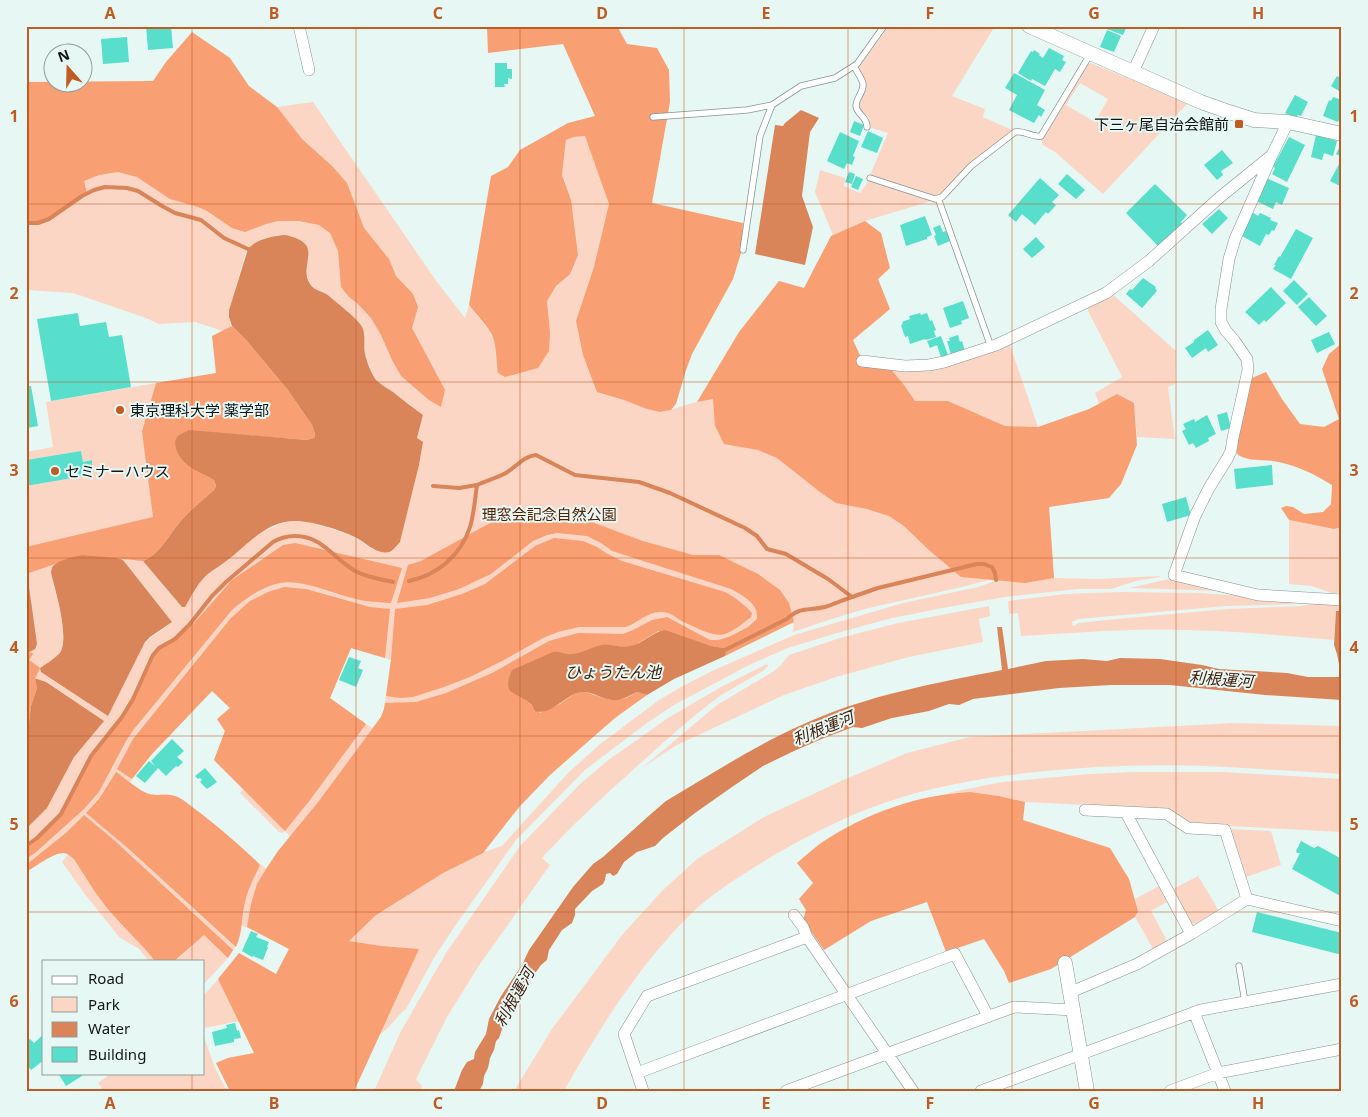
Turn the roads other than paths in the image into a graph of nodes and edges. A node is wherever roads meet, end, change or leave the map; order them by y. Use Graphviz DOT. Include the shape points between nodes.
graph roads {
  1 [pos="299,26"];
  2 [pos="884,26"];
  3 [pos="1029,26"];
  4 [pos="1154,26"];
  5 [pos="1091,54"];
  6 [pos="854,66"];
  7 [pos="309,70"];
  8 [pos="1133,72"];
  9 [pos="772,105"];
  10 [pos="653,117"];
  11 [pos="1288,122"];
  12 [pos="866,127"];
  13 [pos="1342,134"];
  14 [pos="1272,155"];
  15 [pos="870,178"];
  16 [pos="938,198"];
  17 [pos="744,250"];
  18 [pos="991,347"];
  19 [pos="862,361"];
  20 [pos="1342,600"];
  21 [pos="1085,810"];
  22 [pos="1126,813"];
  23 [pos="1247,899"];
  24 [pos="794,915"];
  25 [pos="1342,921"];
  26 [pos="1191,934"];
  27 [pos="807,937"];
  28 [pos="1065,963"];
  29 [pos="1239,966"];
  30 [pos="1342,984"];
  31 [pos="1071,992"];
  32 [pos="847,995"];
  33 [pos="1245,1002"];
  34 [pos="1074,1010"];
  35 [pos="1194,1012"];
  36 [pos="988,1016"];
  37 [pos="1342,1049"];
  38 [pos="887,1053"];
  39 [pos="1082,1053"];
  40 [pos="637,1073"];
  41 [pos="1218,1073"];
  42 [pos="643,1091"];
  43 [pos="786,1091"];
  44 [pos="913,1091"];
  45 [pos="981,1091"];
  46 [pos="1088,1091"];
  47 [pos="1170,1091"];
  48 [pos="1225,1091"];
  1 -- 7 [label="street"];
  2 -- 6 [label="lane"];
  3 -- 5 [label="street"];
  4 -- 8 [label="street"];
  5 -- 8 [label="street"];
  5 -- 16 [label="lane" via="1041,136 1015,132 971,166"];
  6 -- 9 [label="lane" via="835,78 801,86"];
  6 -- 12 [label="lane" via="863,84 856,103 857,110 866,120"];
  8 -- 11 [label="street" via="1229,112 1254,120"];
  9 -- 10 [label="lane"];
  9 -- 17 [label="lane" via="760,136"];
  11 -- 13 [label="street"];
  11 -- 14 [label="street"];
  14 -- 18 [label="street" via="1106,293"];
  14 -- 20 [label="street" via="1235,239 1221,309 1221,322 1248,359 1231,450 1195,516 1174,575 1258,595"];
  15 -- 16 [label="lane"];
  16 -- 18 [label="lane"];
  18 -- 19 [label="street" via="930,365"];
  21 -- 22 [label="street"];
  22 -- 23 [label="street" via="1167,814 1188,828 1225,830"];
  22 -- 26 [label="street"];
  23 -- 25 [label="street"];
  23 -- 26 [label="street"];
  24 -- 27 [label="street"];
  26 -- 31 [label="street" via="1137,964"];
  27 -- 32 [label="street"];
  27 -- 40 [label="street" via="647,996 624,1034"];
  28 -- 31 [label="street"];
  29 -- 33 [label="lane"];
  30 -- 33 [label="street"];
  31 -- 34 [label="street"];
  32 -- 36 [label="street" via="955,954"];
  32 -- 38 [label="street"];
  32 -- 40 [label="street"];
  33 -- 35 [label="street"];
  34 -- 36 [label="street" via="1014,1006"];
  34 -- 39 [label="street"];
  35 -- 39 [label="street"];
  35 -- 41 [label="street"];
  36 -- 38 [label="street"];
  37 -- 41 [label="street"];
  38 -- 43 [label="street"];
  38 -- 44 [label="street"];
  39 -- 45 [label="street"];
  39 -- 46 [label="street"];
  40 -- 42 [label="street"];
  41 -- 47 [label="street"];
  41 -- 48 [label="street"];
}
